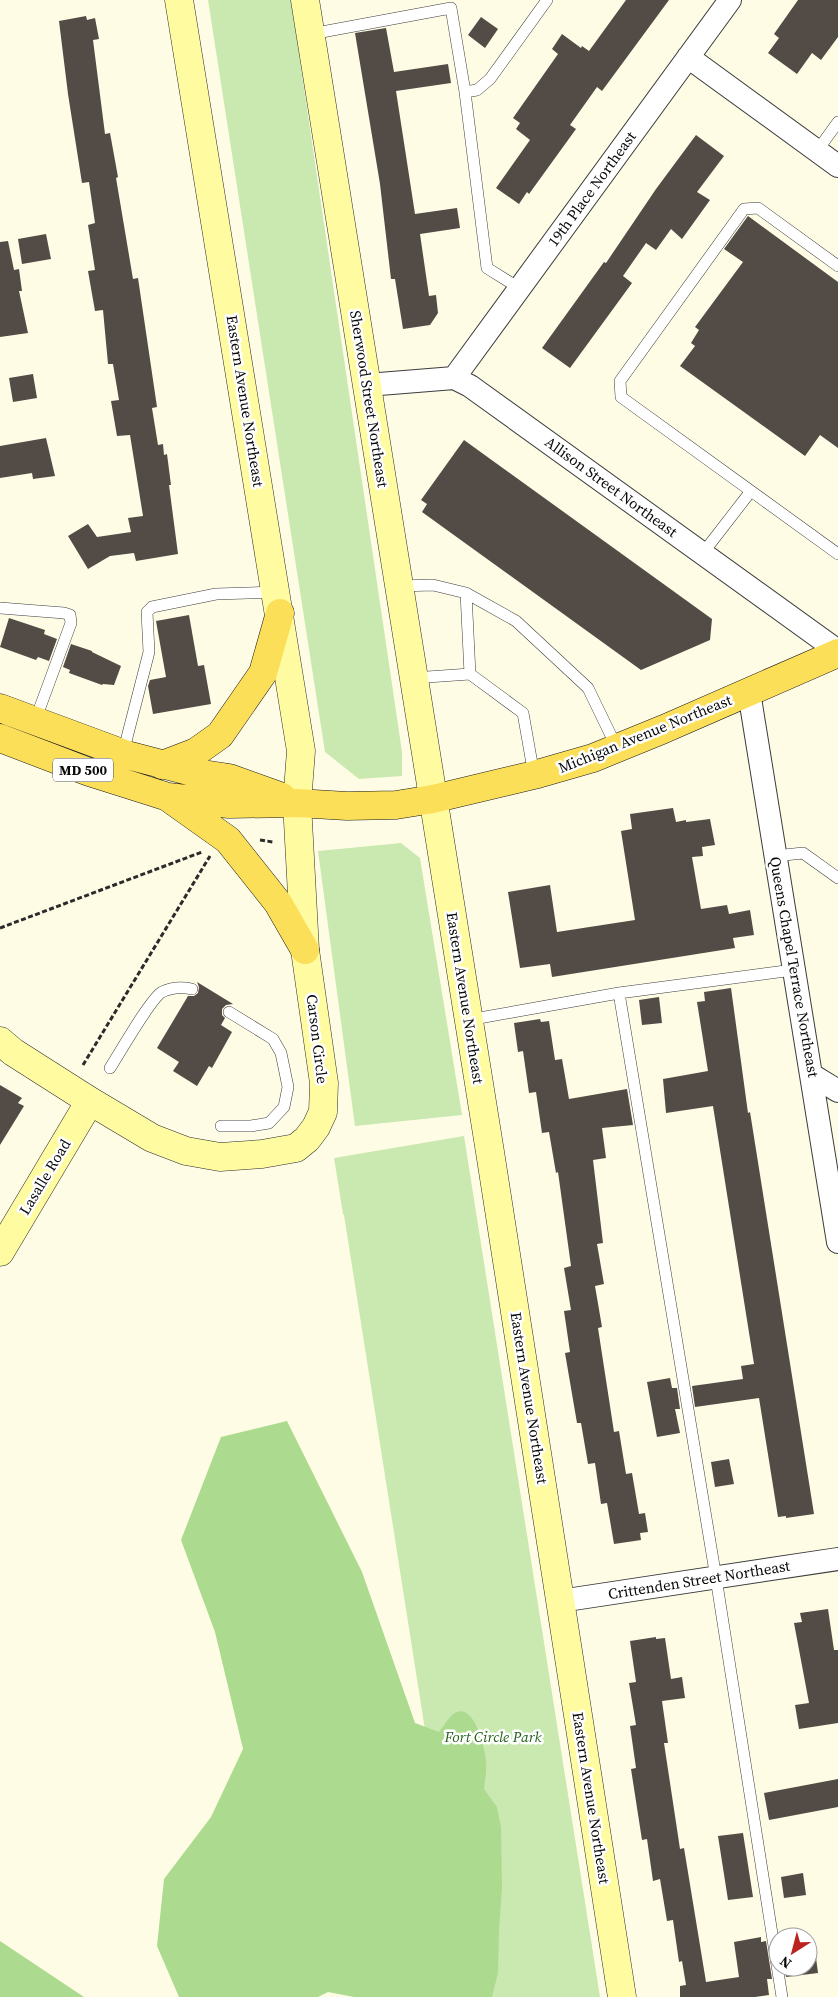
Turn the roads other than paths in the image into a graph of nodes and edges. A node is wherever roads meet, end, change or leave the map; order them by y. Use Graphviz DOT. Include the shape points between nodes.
graph roads {
  1 [pos="179,0"];
  2 [pos="305,0"];
  3 [pos="548,0"];
  4 [pos="730,0"];
  5 [pos="310,34"];
  6 [pos="688,57"];
  7 [pos="464,92"];
  8 [pos="838,122"];
  9 [pos="817,150"];
  10 [pos="838,166"];
  11 [pos="838,266"];
  12 [pos="519,288"];
  13 [pos="454,378"];
  14 [pos="367,385"];
  15 [pos="750,491"];
  16 [pos="703,554"];
  17 [pos="838,554"];
  18 [pos="399,586"];
  19 [pos="466,593"];
  20 [pos="278,602"];
  21 [pos="0,608"];
  22 [pos="838,652"];
  23 [pos="470,674"];
  24 [pos="413,678"];
  25 [pos="749,692"];
  26 [pos="0,708"];
  27 [pos="35,722"];
  28 [pos="0,738"];
  29 [pos="617,748"];
  30 [pos="123,754"];
  31 [pos="162,765"];
  32 [pos="534,775"];
  33 [pos="168,797"];
  34 [pos="433,799"];
  35 [pos="297,803"];
  36 [pos="775,856"];
  37 [pos="838,878"];
  38 [pos="305,950"];
  39 [pos="793,970"];
  40 [pos="192,989"];
  41 [pos="619,993"];
  42 [pos="229,1012"];
  43 [pos="468,1020"];
  44 [pos="0,1041"];
  45 [pos="110,1068"];
  46 [pos="812,1074"];
  47 [pos="838,1091"];
  48 [pos="90,1101"];
  49 [pos="221,1126"];
  50 [pos="838,1242"];
  51 [pos="0,1252"];
  52 [pos="838,1559"];
  53 [pos="716,1578"];
  54 [pos="560,1601"];
  55 [pos="622,1997"];
  56 [pos="782,1997"];
  1 -- 20 [label="street, Eastern Avenue Northeast"];
  2 -- 5 [label="street, Sherwood Street Northeast"];
  3 -- 7 [label="lane" via="490,79 477,90"];
  4 -- 6 [label="street, 19th Place Northeast"];
  5 -- 7 [label="lane" via="451,8"];
  5 -- 14 [label="street, Sherwood Street Northeast"];
  6 -- 9 [label="street"];
  6 -- 12 [label="street, 19th Place Northeast"];
  7 -- 12 [label="lane" via="486,268"];
  8 -- 9 [label="lane"];
  9 -- 10 [label="street"];
  11 -- 15 [label="lane" via="758,208 744,209 620,381 621,397"];
  12 -- 13 [label="street, 19th Place Northeast"];
  13 -- 14 [label="street"];
  13 -- 16 [label="street, Allison Street Northeast" via="478,391"];
  14 -- 18 [label="street, Sherwood Street Northeast"];
  15 -- 16 [label="lane"];
  15 -- 17 [label="lane"];
  16 -- 22 [label="street, Allison Street Northeast"];
  18 -- 19 [label="lane" via="433,585"];
  18 -- 24 [label="street, Sherwood Street Northeast"];
  19 -- 23 [label="lane"];
  19 -- 29 [label="lane" via="516,621 588,688"];
  20 -- 30 [label="lane" via="216,594 152,607 147,612 149,652"];
  20 -- 31 [label="main road" via="263,673 220,735 196,752"];
  20 -- 35 [label="street, Eastern Avenue Northeast" via="302,751"];
  21 -- 27 [label="lane" via="70,615 71,623"];
  22 -- 25 [label="main road, Michigan Avenue Northeast"];
  23 -- 24 [label="lane"];
  23 -- 32 [label="lane" via="523,713"];
  24 -- 34 [label="street, Sherwood Street Northeast"];
  25 -- 29 [label="main road, Michigan Avenue Northeast"];
  25 -- 36 [label="street, Queens Chapel Terrace Northeast"];
  26 -- 27 [label="main road, MD 500"];
  27 -- 30 [label="main road, MD 500"];
  28 -- 33 [label="main road, MD 500" via="88,772"];
  29 -- 32 [label="main road, Michigan Avenue Northeast"];
  30 -- 31 [label="main road, MD 500"];
  31 -- 35 [label="main road, MD 500" via="229,778"];
  32 -- 34 [label="main road, Michigan Avenue Northeast"];
  33 -- 35 [label="main road, MD 500" via="229,804"];
  33 -- 38 [label="main road" via="228,840 278,903"];
  34 -- 35 [label="main road, Michigan Avenue Northeast" via="385,805"];
  34 -- 43 [label="street, Eastern Avenue Northeast"];
  35 -- 38 [label="street, Carson Circle"];
  36 -- 37 [label="lane" via="803,853"];
  36 -- 39 [label="street, Queens Chapel Terrace Northeast"];
  38 -- 48 [label="street, Carson Circle" via="324,1083 323,1112 316,1127 296,1148 220,1157 186,1150 152,1138"];
  39 -- 41 [label="lane"];
  39 -- 46 [label="street, Queens Chapel Terrace Northeast"];
  40 -- 45 [label="lane" via="182,987 161,992"];
  41 -- 43 [label="lane"];
  41 -- 53 [label="lane"];
  42 -- 49 [label="lane" via="273,1039 281,1053 288,1087 284,1107 269,1122"];
  43 -- 54 [label="street, Eastern Avenue Northeast"];
  44 -- 48 [label="street, Carson Circle"];
  46 -- 47 [label="street"];
  46 -- 50 [label="street, Queens Chapel Terrace Northeast"];
  48 -- 51 [label="street, Lasalle Road"];
  52 -- 53 [label="street, Crittenden Street Northeast"];
  53 -- 54 [label="street, Crittenden Street Northeast"];
  53 -- 56 [label="lane"];
  54 -- 55 [label="street, Eastern Avenue Northeast"];
}
